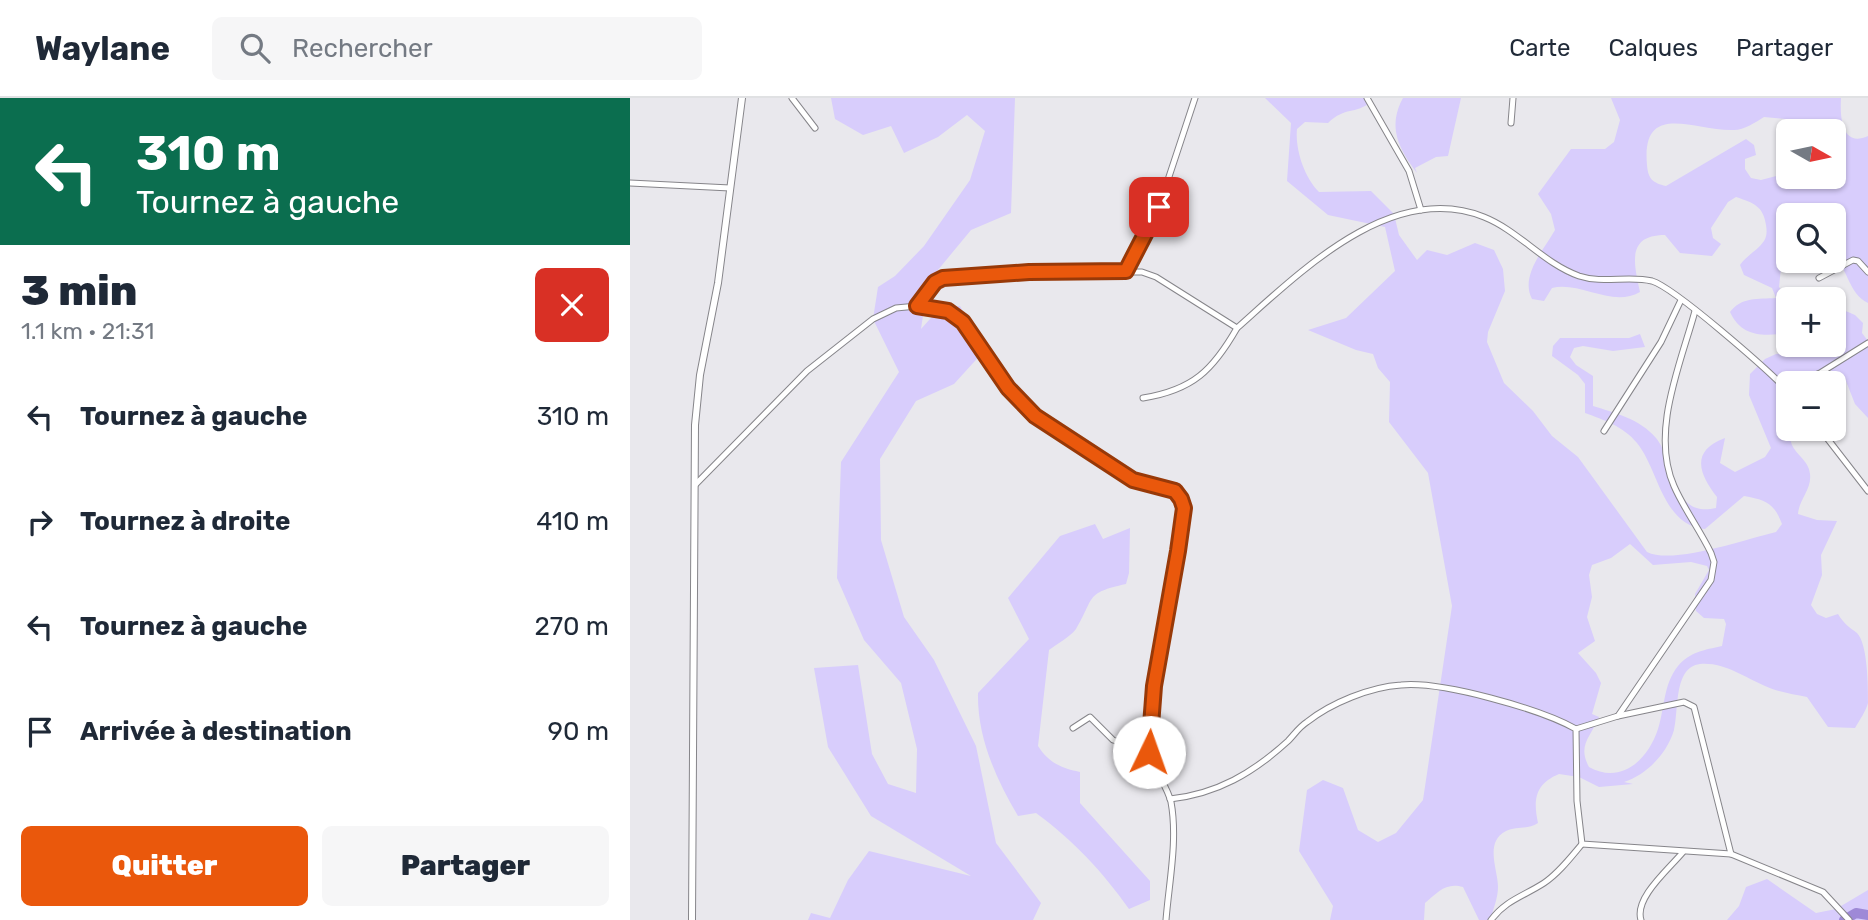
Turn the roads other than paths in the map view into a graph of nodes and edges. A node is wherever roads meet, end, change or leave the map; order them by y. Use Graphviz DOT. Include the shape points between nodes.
graph roads {
  1 [pos="742,98"];
  2 [pos="792,98"];
  3 [pos="1195,98"];
  4 [pos="1367,98"];
  5 [pos="1513,98"];
  6 [pos="1511,123"];
  7 [pos="815,128"];
  8 [pos="630,183"];
  9 [pos="730,188"];
  10 [pos="1421,210"];
  11 [pos="1126,271"];
  12 [pos="1868,272"];
  13 [pos="1819,278"];
  14 [pos="1681,300"];
  15 [pos="917,306"];
  16 [pos="1695,311"];
  17 [pos="1237,328"];
  18 [pos="1868,343"];
  19 [pos="1823,371"];
  20 [pos="1776,378"];
  21 [pos="1143,398"];
  22 [pos="1604,431"];
  23 [pos="1829,441"];
  24 [pos="695,485"];
  25 [pos="1868,491"];
  26 [pos="1618,716"];
  27 [pos="1073,728"];
  28 [pos="1577,729"];
  29 [pos="1149,752"];
  30 [pos="1170,799"];
  31 [pos="1582,844"];
  32 [pos="1683,852"];
  33 [pos="1731,854"];
  34 [pos="692,920"];
  35 [pos="1166,920"];
  36 [pos="1490,920"];
  37 [pos="1642,920"];
  38 [pos="1849,920"];
  1 -- 9 [label="street"];
  2 -- 7 [label="street"];
  3 -- 11 [label="street" via="1159,207"];
  4 -- 10 [label="street" via="1409,171"];
  5 -- 6 [label="street"];
  8 -- 9 [label="street"];
  9 -- 24 [label="street" via="718,283 699,374"];
  10 -- 14 [label="street" via="1482,216 1579,276 1654,282"];
  10 -- 17 [label="street" via="1385,218 1342,241"];
  11 -- 15 [label="street" via="943,278"];
  11 -- 17 [label="street" via="1156,277"];
  12 -- 13 [label="street" via="1853,260"];
  14 -- 16 [label="street"];
  14 -- 22 [label="street" via="1661,342"];
  15 -- 24 [label="street" via="896,308 873,319 807,371"];
  15 -- 29 [label="street" via="948,311 963,322 1008,388 1035,416 1133,480 1175,491 1181,499 1180,540 1154,686"];
  16 -- 20 [label="street"];
  16 -- 26 [label="street" via="1670,406 1668,453 1674,486 1711,553 1714,567 1711,580"];
  17 -- 21 [label="street" via="1207,372 1167,394"];
  18 -- 19 [label="street"];
  23 -- 25 [label="street"];
  24 -- 34 [label="street"];
  26 -- 28 [label="street"];
  26 -- 33 [label="street" via="1684,702 1694,708"];
  27 -- 29 [label="street" via="1090,717 1113,740"];
  28 -- 30 [label="street" via="1536,710 1487,698 1423,686 1385,687 1321,712 1225,786"];
  28 -- 31 [label="street"];
  29 -- 30 [label="street"];
  30 -- 35 [label="street" via="1173,843"];
  31 -- 32 [label="street"];
  31 -- 36 [label="street" via="1544,883 1518,894"];
  32 -- 33 [label="street"];
  32 -- 37 [label="street" via="1645,898 1639,909"];
  33 -- 38 [label="street" via="1823,892"];
}
